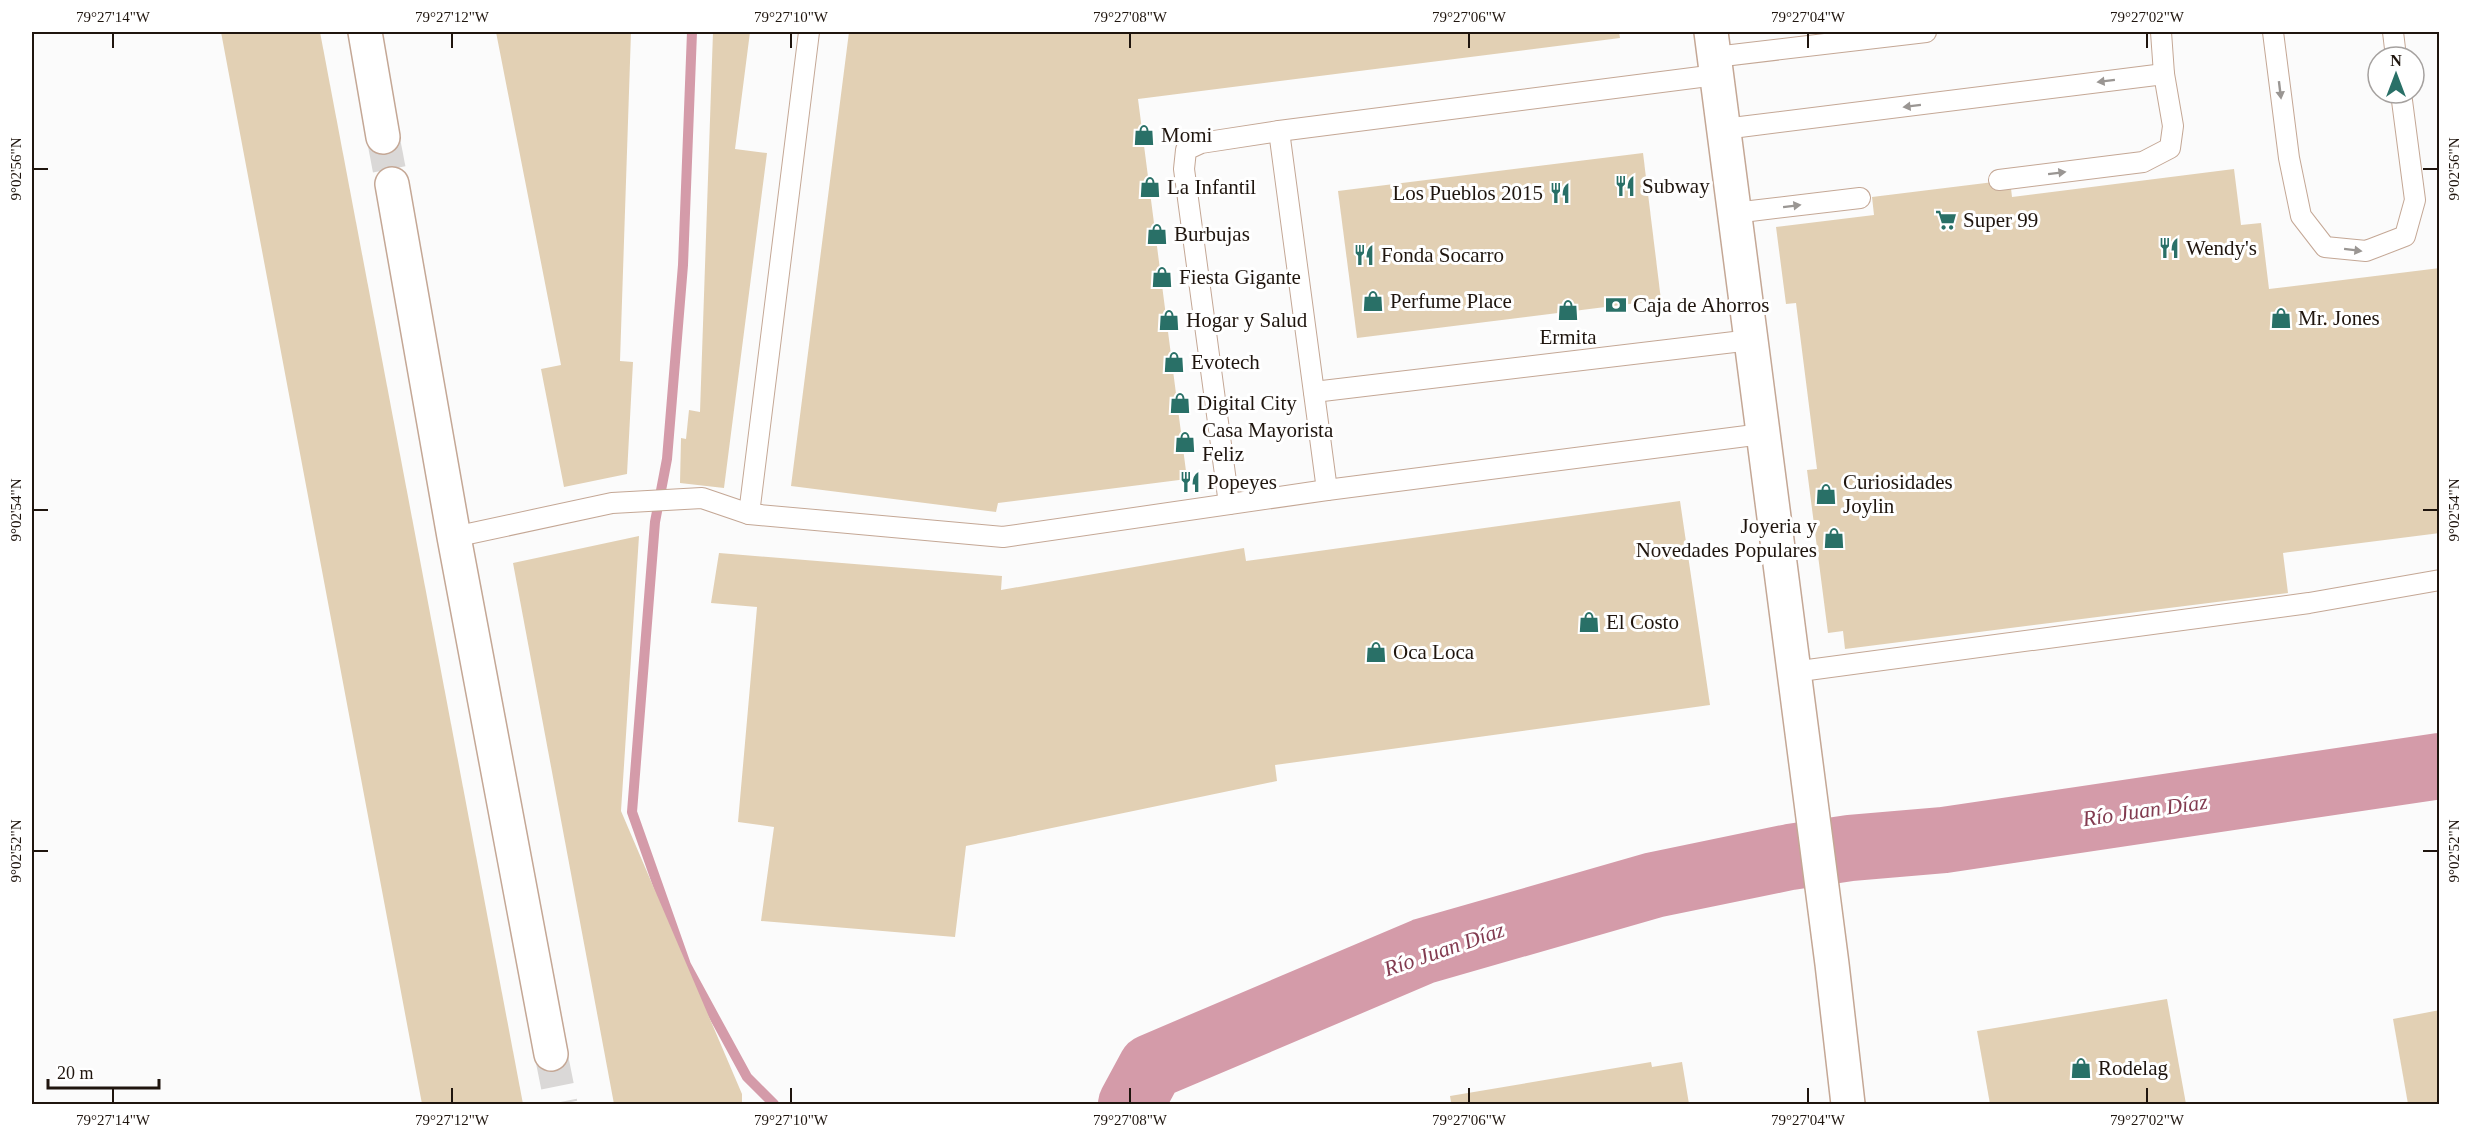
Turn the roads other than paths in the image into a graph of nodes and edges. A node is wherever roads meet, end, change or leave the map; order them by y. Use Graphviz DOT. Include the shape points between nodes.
graph roads {
  1 [pos="365,32"];
  2 [pos="809,32"];
  3 [pos="1926,32"];
  4 [pos="2162,32"];
  5 [pos="2273,32"];
  6 [pos="1714,55"];
  7 [pos="2164,74"];
  8 [pos="2403,105"];
  9 [pos="1724,129"];
  10 [pos="1279,131"];
  11 [pos="383,137"];
  12 [pos="1999,180"];
  13 [pos="392,184"];
  14 [pos="1860,198"];
  15 [pos="1734,213"];
  16 [pos="1750,340"];
  17 [pos="1314,392"];
  18 [pos="1762,434"];
  19 [pos="1327,490"];
  20 [pos="1229,504"];
  21 [pos="748,514"];
  22 [pos="454,537"];
  23 [pos="2439,580"];
  24 [pos="1793,672"];
  25 [pos="551,1054"];
  26 [pos="1848,1104"];
  1 -- 11 [label="street"];
  2 -- 21 [label="lane"];
  3 -- 6 [label="lane"];
  4 -- 7 [label="lane"];
  5 -- 8 [label="lane, one-way" via="2289,158 2301,216 2325,246 2366,251 2405,236 2415,200"];
  6 -- 9 [label="street"];
  6 -- 10 [label="lane"];
  7 -- 9 [label="lane, one-way"];
  12 -- 7 [label="lane, one-way" via="2143,162 2170,148 2173,126"];
  9 -- 15 [label="street"];
  10 -- 17 [label="lane"];
  10 -- 20 [label="lane" via="1201,143 1186,150 1184,169"];
  13 -- 22 [label="street"];
  15 -- 14 [label="lane, one-way"];
  15 -- 16 [label="street"];
  16 -- 17 [label="lane"];
  16 -- 18 [label="street"];
  17 -- 19 [label="lane"];
  18 -- 19 [label="lane"];
  18 -- 24 [label="street"];
  19 -- 20 [label="lane"];
  20 -- 21 [label="lane" via="1003,537"];
  21 -- 22 [label="lane" via="702,498 612,503"];
  22 -- 25 [label="street"];
  23 -- 24 [label="lane" via="2310,603"];
  24 -- 26 [label="street"];
}
